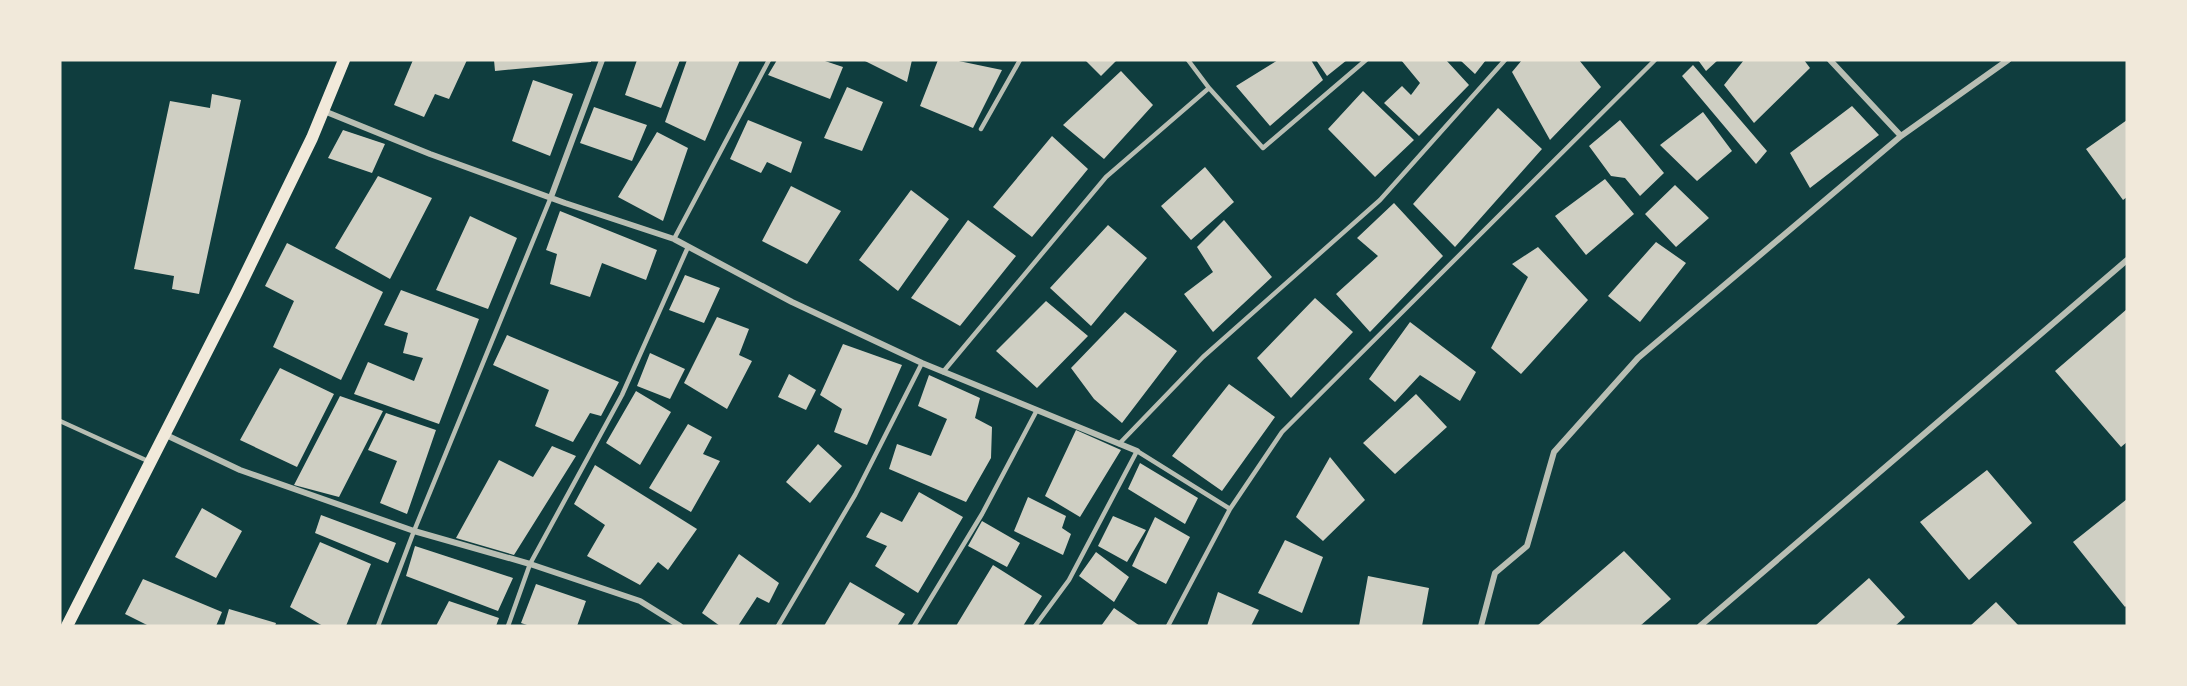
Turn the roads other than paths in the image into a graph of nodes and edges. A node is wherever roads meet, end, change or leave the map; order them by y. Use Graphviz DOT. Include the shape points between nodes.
graph roads {
  1 [pos="344,60"];
  2 [pos="602,60"];
  3 [pos="769,60"];
  4 [pos="1020,60"];
  5 [pos="1188,60"];
  6 [pos="1366,60"];
  7 [pos="1506,60"];
  8 [pos="1655,60"];
  9 [pos="1830,60"];
  10 [pos="2008,60"];
  11 [pos="1209,88"];
  12 [pos="324,111"];
  13 [pos="981,129"];
  14 [pos="1901,136"];
  15 [pos="551,197"];
  16 [pos="674,239"];
  17 [pos="688,247"];
  18 [pos="2127,260"];
  19 [pos="922,363"];
  20 [pos="943,372"];
  21 [pos="1037,410"];
  22 [pos="60,421"];
  23 [pos="164,434"];
  24 [pos="1119,444"];
  25 [pos="1137,451"];
  26 [pos="150,462"];
  27 [pos="1230,509"];
  28 [pos="414,531"];
  29 [pos="530,564"];
  30 [pos="66,626"];
  31 [pos="378,626"];
  32 [pos="508,626"];
  33 [pos="680,626"];
  34 [pos="778,626"];
  35 [pos="914,626"];
  36 [pos="1035,626"];
  37 [pos="1168,626"];
  38 [pos="1481,626"];
  39 [pos="1700,626"];
  1 -- 12 [label="main road"];
  2 -- 15 [label="street"];
  3 -- 16 [label="lane"];
  4 -- 13 [label="lane"];
  5 -- 11 [label="lane"];
  6 -- 11 [label="lane" via="1263,148"];
  7 -- 24 [label="lane" via="1380,200 1203,357"];
  8 -- 27 [label="lane" via="1282,432"];
  9 -- 14 [label="street"];
  10 -- 14 [label="street"];
  11 -- 20 [label="lane" via="1106,177"];
  12 -- 15 [label="street"];
  12 -- 23 [label="main road"];
  14 -- 38 [label="street" via="1638,358 1554,452 1527,546 1496,573"];
  15 -- 16 [label="street"];
  15 -- 28 [label="lane"];
  16 -- 17 [label="street"];
  17 -- 19 [label="street" via="792,302"];
  17 -- 29 [label="lane" via="622,395"];
  18 -- 39 [label="street"];
  19 -- 20 [label="street"];
  19 -- 34 [label="lane" via="855,495"];
  20 -- 21 [label="street"];
  21 -- 24 [label="street"];
  21 -- 35 [label="lane" via="982,514"];
  22 -- 26 [label="lane"];
  23 -- 26 [label="main road"];
  23 -- 28 [label="street" via="240,470"];
  24 -- 25 [label="street"];
  25 -- 27 [label="lane"];
  25 -- 36 [label="lane" via="1069,580"];
  26 -- 30 [label="main road"];
  27 -- 37 [label="lane"];
  28 -- 29 [label="street"];
  28 -- 31 [label="lane"];
  29 -- 32 [label="lane"];
  29 -- 33 [label="street" via="640,601"];
}
